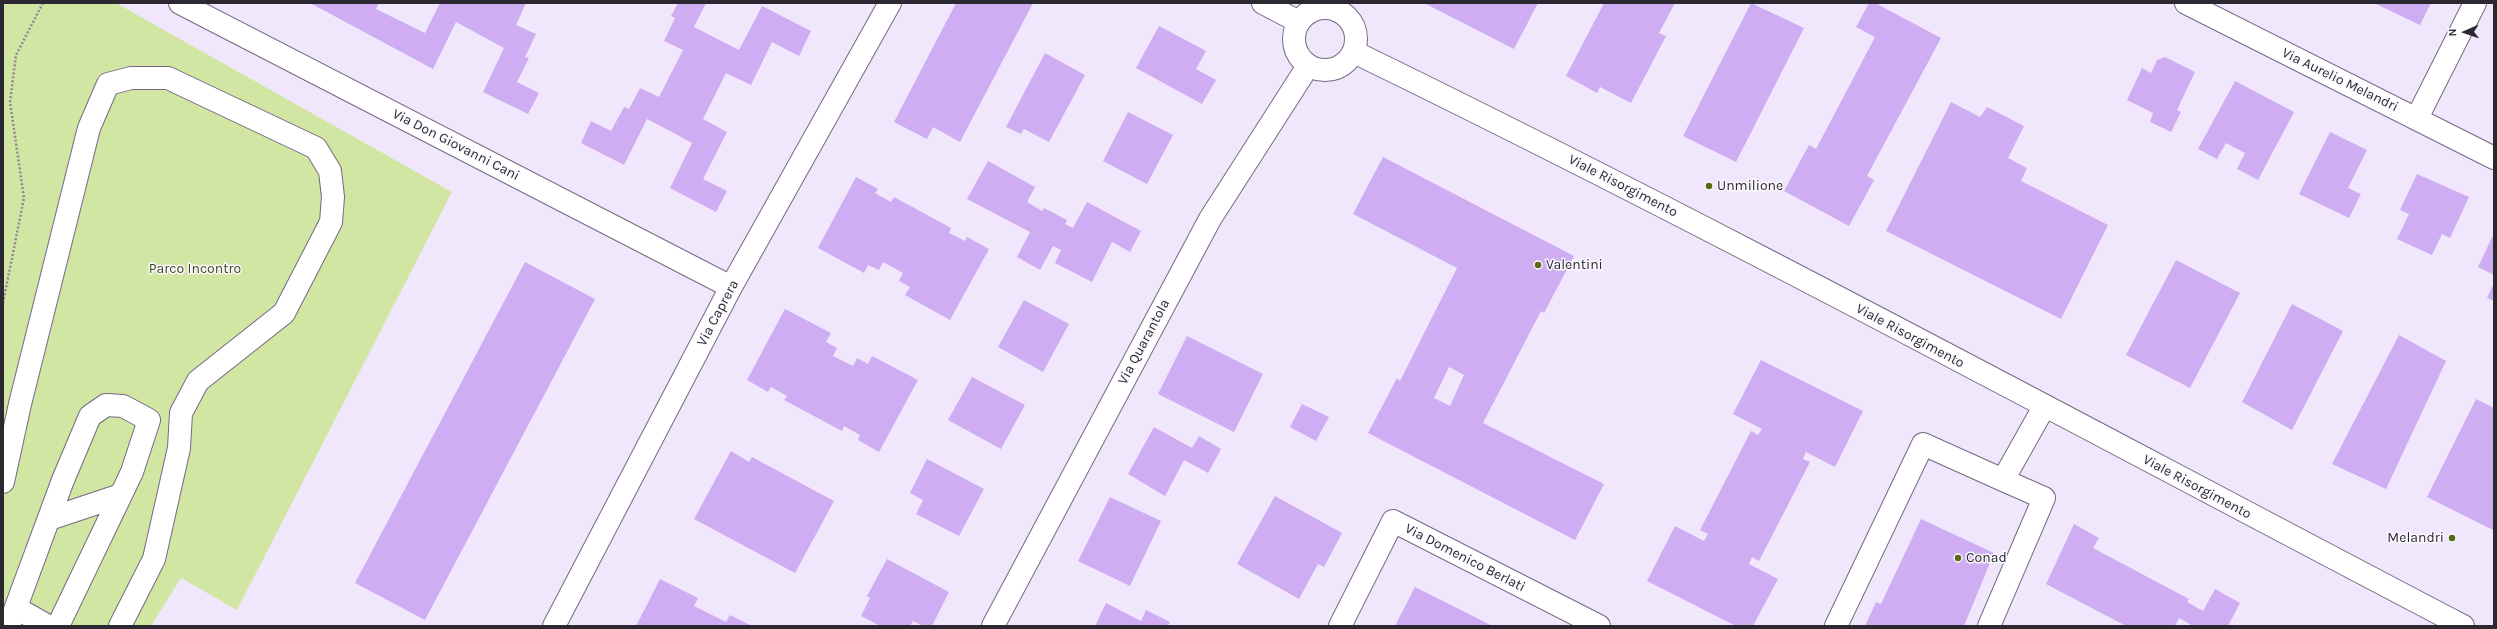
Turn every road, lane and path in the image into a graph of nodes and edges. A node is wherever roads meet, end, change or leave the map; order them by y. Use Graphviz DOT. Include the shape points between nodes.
graph roads {
  1 [pos="43,3"];
  2 [pos="180,3"];
  3 [pos="890,3"];
  4 [pos="1263,3"];
  5 [pos="2186,3"];
  6 [pos="2475,3"];
  7 [pos="1351,9"];
  8 [pos="1299,22"];
  9 [pos="1354,52"];
  10 [pos="1308,66"];
  11 [pos="2417,118"];
  12 [pos="2494,158"];
  13 [pos="731,287"];
  14 [pos="3,303"];
  15 [pos="2044,407"];
  16 [pos="2003,480"];
  17 [pos="3,482"];
  18 [pos="121,495"];
  19 [pos="49,519"];
  20 [pos="12,604"];
  21 [pos="48,626"];
  22 [pos="58,626"];
  23 [pos="120,626"];
  24 [pos="554,626"];
  25 [pos="993,626"];
  26 [pos="1340,626"];
  27 [pos="1599,626"];
  28 [pos="1836,626"];
  29 [pos="1989,626"];
  30 [pos="2463,626"];
  1 -- 14 [label="path" via="16,55 10,102 24,198"];
  2 -- 13 [label="street, Via Don Giovanni Cani"];
  3 -- 13 [label="street, Via Caprera"];
  4 -- 8 [label="street"];
  5 -- 11 [label="street, Via Aurelio Melandri"];
  6 -- 11 [label="street"];
  7 -- 8 [label="street" via="1321,8 1306,14"];
  7 -- 9 [label="street" via="1355,32"];
  8 -- 10 [label="street" via="1294,41 1296,51"];
  9 -- 10 [label="street" via="1348,61 1328,70"];
  9 -- 15 [label="street, Viale Risorgimento" via="1514,130"];
  10 -- 25 [label="street, Via Quarantola" via="1210,219"];
  11 -- 12 [label="street, Via Aurelio Melandri"];
  13 -- 24 [label="street, Via Caprera"];
  15 -- 16 [label="street"];
  15 -- 30 [label="street, Viale Risorgimento"];
  16 -- 28 [label="street" via="1923,444"];
  16 -- 29 [label="street" via="2044,498"];
  17 -- 23 [label="street" via="89,128 108,84 131,78 168,78 316,148 330,171 333,197 331,222 284,313 198,381 181,413 179,448 154,559"];
  18 -- 19 [label="street"];
  18 -- 19 [label="street" via="132,472 149,420 123,406 106,405 90,416"];
  18 -- 22 [label="street"];
  19 -- 20 [label="street"];
  20 -- 21 [label="street"];
  26 -- 27 [label="street, Via Domenico Berlati" via="1393,521"];
}
